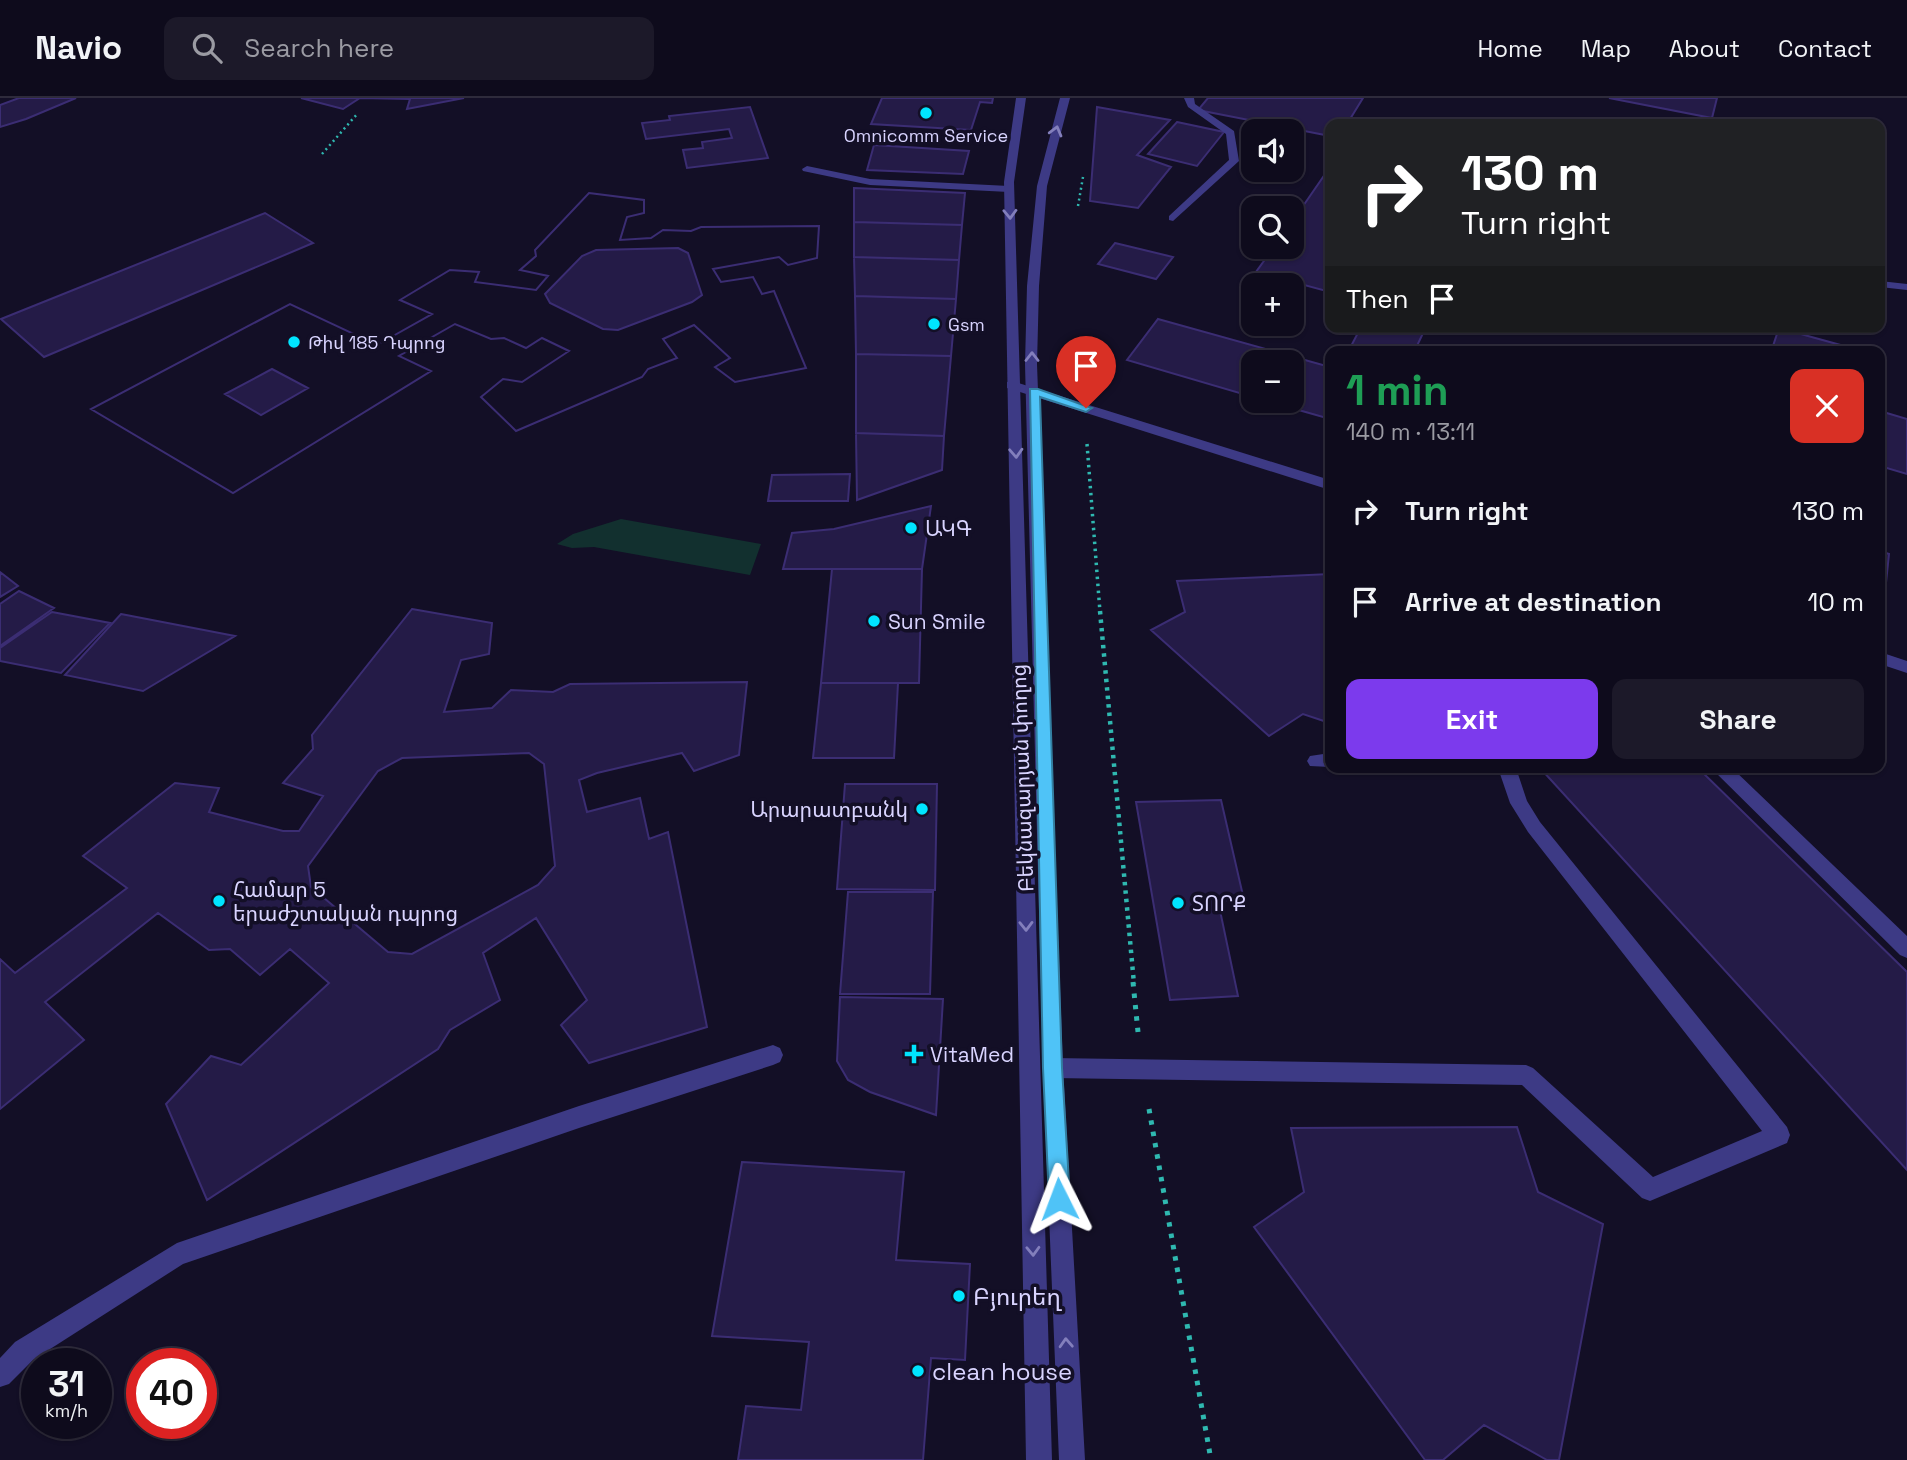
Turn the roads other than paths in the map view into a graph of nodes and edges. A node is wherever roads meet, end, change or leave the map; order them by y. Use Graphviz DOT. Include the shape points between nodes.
graph roads {
  1 [pos="1021,98"];
  2 [pos="1065,98"];
  3 [pos="1189,98"];
  4 [pos="807,169"];
  5 [pos="1009,189"];
  6 [pos="1173,218"];
  7 [pos="1885,285"];
  8 [pos="1907,287"];
  9 [pos="1012,385"];
  10 [pos="1034,391"];
  11 [pos="1325,483"];
  12 [pos="1885,660"];
  13 [pos="1907,667"];
  14 [pos="1509,773"];
  15 [pos="1725,773"];
  16 [pos="1907,949"];
  17 [pos="773,1055"];
  18 [pos="1053,1068"];
  19 [pos="0,1376"];
  20 [pos="1039,1460"];
  21 [pos="1072,1460"];
  1 -- 5 [label="street, Բեկնազարյան փողոց"];
  10 -- 2 [label="street, Բեկնազարյան փողոց, one-way" via="1033,286 1042,186"];
  3 -- 6 [label="street" via="1191,105 1231,133 1234,161"];
  4 -- 5 [label="street" via="870,182"];
  5 -- 9 [label="street, Բեկնազարյան փողոց, one-way"];
  7 -- 8 [label="street"];
  9 -- 10 [label="street"];
  9 -- 20 [label="street, Բեկնազարյան փողոց, one-way"];
  10 -- 11 [label="street"];
  10 -- 18 [label="street, Բեկնազարյան փողոց"];
  12 -- 13 [label="street"];
  14 -- 18 [label="street" via="1534,827 1779,1135 1650,1190 1526,1074"];
  15 -- 16 [label="street"];
  17 -- 19 [label="street" via="579,1116 177,1255 24,1351"];
  21 -- 18 [label="street, Բեկնազարյան փողոց, one-way"];
}
